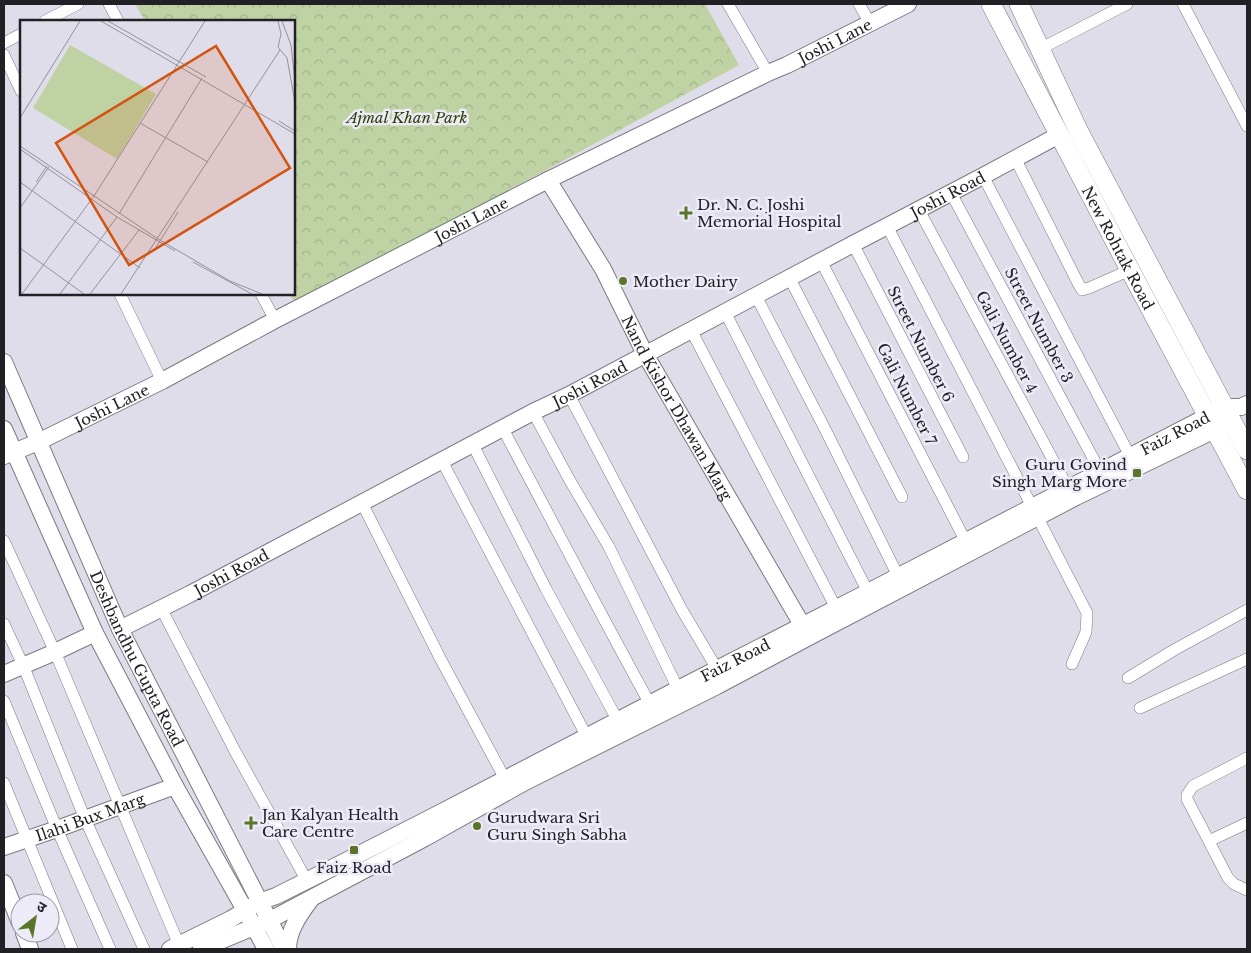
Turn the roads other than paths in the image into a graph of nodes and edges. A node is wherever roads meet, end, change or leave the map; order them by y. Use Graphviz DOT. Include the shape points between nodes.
graph roads {
  1 [pos="78,4"];
  2 [pos="109,4"];
  3 [pos="728,4"];
  4 [pos="859,4"];
  5 [pos="908,4"];
  6 [pos="991,4"];
  7 [pos="1019,4"];
  8 [pos="1127,4"];
  9 [pos="1183,4"];
  10 [pos="47,20"];
  11 [pos="117,20"];
  12 [pos="870,23"];
  13 [pos="20,35"];
  14 [pos="4,43"];
  15 [pos="1040,49"];
  16 [pos="4,55"];
  17 [pos="768,73"];
  18 [pos="20,89"];
  19 [pos="1247,126"];
  20 [pos="1059,136"];
  21 [pos="1016,158"];
  22 [pos="983,176"];
  23 [pos="548,180"];
  24 [pos="951,193"];
  25 [pos="918,210"];
  26 [pos="887,226"];
  27 [pos="853,244"];
  28 [pos="821,261"];
  29 [pos="1130,270"];
  30 [pos="789,277"];
  31 [pos="120,295"];
  32 [pos="262,295"];
  33 [pos="756,296"];
  34 [pos="725,312"];
  35 [pos="275,320"];
  36 [pos="691,330"];
  37 [pos="645,354"];
  38 [pos="4,362"];
  39 [pos="162,381"];
  40 [pos="569,395"];
  41 [pos="534,412"];
  42 [pos="1228,414"];
  43 [pos="4,429"];
  44 [pos="502,429"];
  45 [pos="38,442"];
  46 [pos="473,445"];
  47 [pos="1247,450"];
  48 [pos="9,454"];
  49 [pos="1130,456"];
  50 [pos="963,457"];
  51 [pos="442,461"];
  52 [pos="1100,471"];
  53 [pos="1068,488"];
  54 [pos="1247,490"];
  55 [pos="902,497"];
  56 [pos="362,503"];
  57 [pos="1035,512"];
  58 [pos="4,541"];
  59 [pos="966,542"];
  60 [pos="898,576"];
  61 [pos="868,592"];
  62 [pos="162,608"];
  63 [pos="836,608"];
  64 [pos="1247,610"];
  65 [pos="4,624"];
  66 [pos="120,629"];
  67 [pos="805,631"];
  68 [pos="95,633"];
  69 [pos="55,652"];
  70 [pos="1247,659"];
  71 [pos="1072,664"];
  72 [pos="23,665"];
  73 [pos="717,669"];
  74 [pos="4,674"];
  75 [pos="1128,678"];
  76 [pos="678,689"];
  77 [pos="4,701"];
  78 [pos="650,704"];
  79 [pos="1140,708"];
  80 [pos="618,721"];
  81 [pos="586,737"];
  82 [pos="1247,758"];
  83 [pos="505,779"];
  84 [pos="4,783"];
  85 [pos="175,786"];
  86 [pos="120,806"];
  87 [pos="85,819"];
  88 [pos="1247,823"];
  89 [pos="57,829"];
  90 [pos="26,839"];
  91 [pos="1209,841"];
  92 [pos="4,847"];
  93 [pos="307,880"];
  94 [pos="4,882"];
  95 [pos="1247,890"];
  96 [pos="10,897"];
  97 [pos="312,897"];
  98 [pos="252,906"];
  99 [pos="261,924"];
  100 [pos="175,947"];
  101 [pos="72,949"];
  102 [pos="110,949"];
  103 [pos="144,949"];
  104 [pos="202,949"];
  105 [pos="266,949"];
  106 [pos="284,949"];
  107 [pos="288,949"];
  1 -- 10 [label="street"];
  2 -- 11 [label="street"];
  3 -- 17 [label="street"];
  4 -- 12 [label="street"];
  5 -- 12 [label="street, Joshi Lane"];
  6 -- 20 [label="main road, New Rohtak Road"];
  7 -- 15 [label="main road, New Rohtak Road"];
  8 -- 15 [label="street"];
  9 -- 19 [label="street"];
  12 -- 17 [label="street, Joshi Lane"];
  13 -- 14 [label="street"];
  15 -- 42 [label="main road, New Rohtak Road" via="1079,132"];
  16 -- 18 [label="street"];
  17 -- 23 [label="street, Joshi Lane"];
  20 -- 21 [label="street, Joshi Road"];
  20 -- 29 [label="main road, New Rohtak Road"];
  21 -- 22 [label="street, Joshi Road"];
  21 -- 29 [label="street" via="1082,290"];
  22 -- 24 [label="street, Joshi Road"];
  22 -- 49 [label="street"];
  23 -- 35 [label="street, Joshi Lane"];
  23 -- 37 [label="street, Nand Kishor Dhawan Marg" via="603,269"];
  24 -- 25 [label="street, Joshi Road"];
  24 -- 52 [label="street, Street Number 3"];
  25 -- 26 [label="street, Joshi Road"];
  25 -- 53 [label="street, Gali Number 4"];
  26 -- 27 [label="street, Joshi Road"];
  26 -- 57 [label="street"];
  27 -- 28 [label="street, Joshi Road"];
  27 -- 50 [label="street, Street Number 6"];
  28 -- 30 [label="street, Joshi Road"];
  28 -- 59 [label="street, Gali Number 7"];
  29 -- 42 [label="main road, New Rohtak Road"];
  30 -- 33 [label="street, Joshi Road"];
  30 -- 55 [label="street"];
  31 -- 39 [label="street"];
  32 -- 35 [label="street"];
  33 -- 34 [label="street, Joshi Road"];
  33 -- 60 [label="street"];
  34 -- 36 [label="street, Joshi Road"];
  34 -- 61 [label="street"];
  35 -- 39 [label="street, Joshi Lane"];
  36 -- 37 [label="street, Joshi Road"];
  36 -- 63 [label="street"];
  37 -- 40 [label="street, Joshi Road"];
  37 -- 67 [label="street, Nand Kishor Dhawan Marg"];
  38 -- 45 [label="street, Deshbandhu Gupta Road"];
  39 -- 45 [label="street, Joshi Lane"];
  40 -- 41 [label="street, Joshi Road"];
  40 -- 73 [label="street" via="682,610"];
  41 -- 44 [label="street, Joshi Road"];
  41 -- 76 [label="street" via="609,547"];
  42 -- 47 [label="main road, New Rohtak Road"];
  42 -- 49 [label="street, Faiz Road"];
  42 -- 54 [label="main road, New Rohtak Road"];
  42 -- 57 [label="street" via="1076,497"];
  43 -- 48 [label="street, Deshbandhu Gupta Road"];
  44 -- 46 [label="street, Joshi Road"];
  44 -- 78 [label="street"];
  45 -- 48 [label="street, Joshi Lane"];
  45 -- 66 [label="street, Deshbandhu Gupta Road"];
  46 -- 51 [label="street, Joshi Road"];
  46 -- 80 [label="street"];
  48 -- 68 [label="street, Deshbandhu Gupta Road"];
  49 -- 52 [label="street, Faiz Road"];
  51 -- 56 [label="street, Joshi Road"];
  51 -- 81 [label="street"];
  52 -- 53 [label="street, Faiz Road"];
  53 -- 57 [label="street, Faiz Road"];
  56 -- 62 [label="street, Joshi Road"];
  56 -- 83 [label="street"];
  57 -- 59 [label="street, Faiz Road"];
  57 -- 67 [label="street"];
  57 -- 71 [label="street" via="1087,613 1086,632"];
  58 -- 69 [label="street"];
  59 -- 60 [label="street, Faiz Road"];
  60 -- 61 [label="street, Faiz Road"];
  61 -- 63 [label="street, Faiz Road"];
  62 -- 66 [label="street, Joshi Road"];
  62 -- 93 [label="street" via="236,754"];
  63 -- 67 [label="street, Faiz Road"];
  64 -- 75 [label="street"];
  65 -- 72 [label="street"];
  66 -- 98 [label="street, Deshbandhu Gupta Road"];
  67 -- 73 [label="street, Faiz Road"];
  67 -- 97 [label="street" via="718,686 525,782"];
  68 -- 69 [label="street"];
  68 -- 85 [label="street, Deshbandhu Gupta Road"];
  69 -- 72 [label="street"];
  69 -- 86 [label="street"];
  70 -- 79 [label="street"];
  72 -- 74 [label="street"];
  72 -- 87 [label="street"];
  73 -- 76 [label="street, Faiz Road"];
  76 -- 78 [label="street, Faiz Road"];
  77 -- 89 [label="street"];
  78 -- 80 [label="street, Faiz Road"];
  80 -- 81 [label="street, Faiz Road"];
  81 -- 83 [label="street, Faiz Road"];
  82 -- 91 [label="street" via="1194,786 1187,795"];
  83 -- 93 [label="street, Faiz Road"];
  84 -- 90 [label="street"];
  85 -- 86 [label="street, Ilahi Bux Marg"];
  85 -- 98 [label="street, Deshbandhu Gupta Road"];
  86 -- 87 [label="street, Ilahi Bux Marg"];
  86 -- 100 [label="street"];
  87 -- 89 [label="street, Ilahi Bux Marg"];
  87 -- 103 [label="street"];
  88 -- 91 [label="street"];
  89 -- 90 [label="street, Ilahi Bux Marg"];
  89 -- 102 [label="street"];
  90 -- 92 [label="street, Ilahi Bux Marg"];
  90 -- 101 [label="street"];
  91 -- 95 [label="street" via="1228,878"];
  93 -- 98 [label="street, Faiz Road"];
  94 -- 96 [label="street"];
  97 -- 99 [label="street"];
  97 -- 107 [label="street" via="292,929"];
  98 -- 99 [label="street, Deshbandhu Gupta Road"];
  98 -- 100 [label="street, Faiz Road"];
  99 -- 104 [label="street"];
  99 -- 105 [label="street, Deshbandhu Gupta Road"];
  99 -- 106 [label="street, Deshbandhu Gupta Road"];
}
